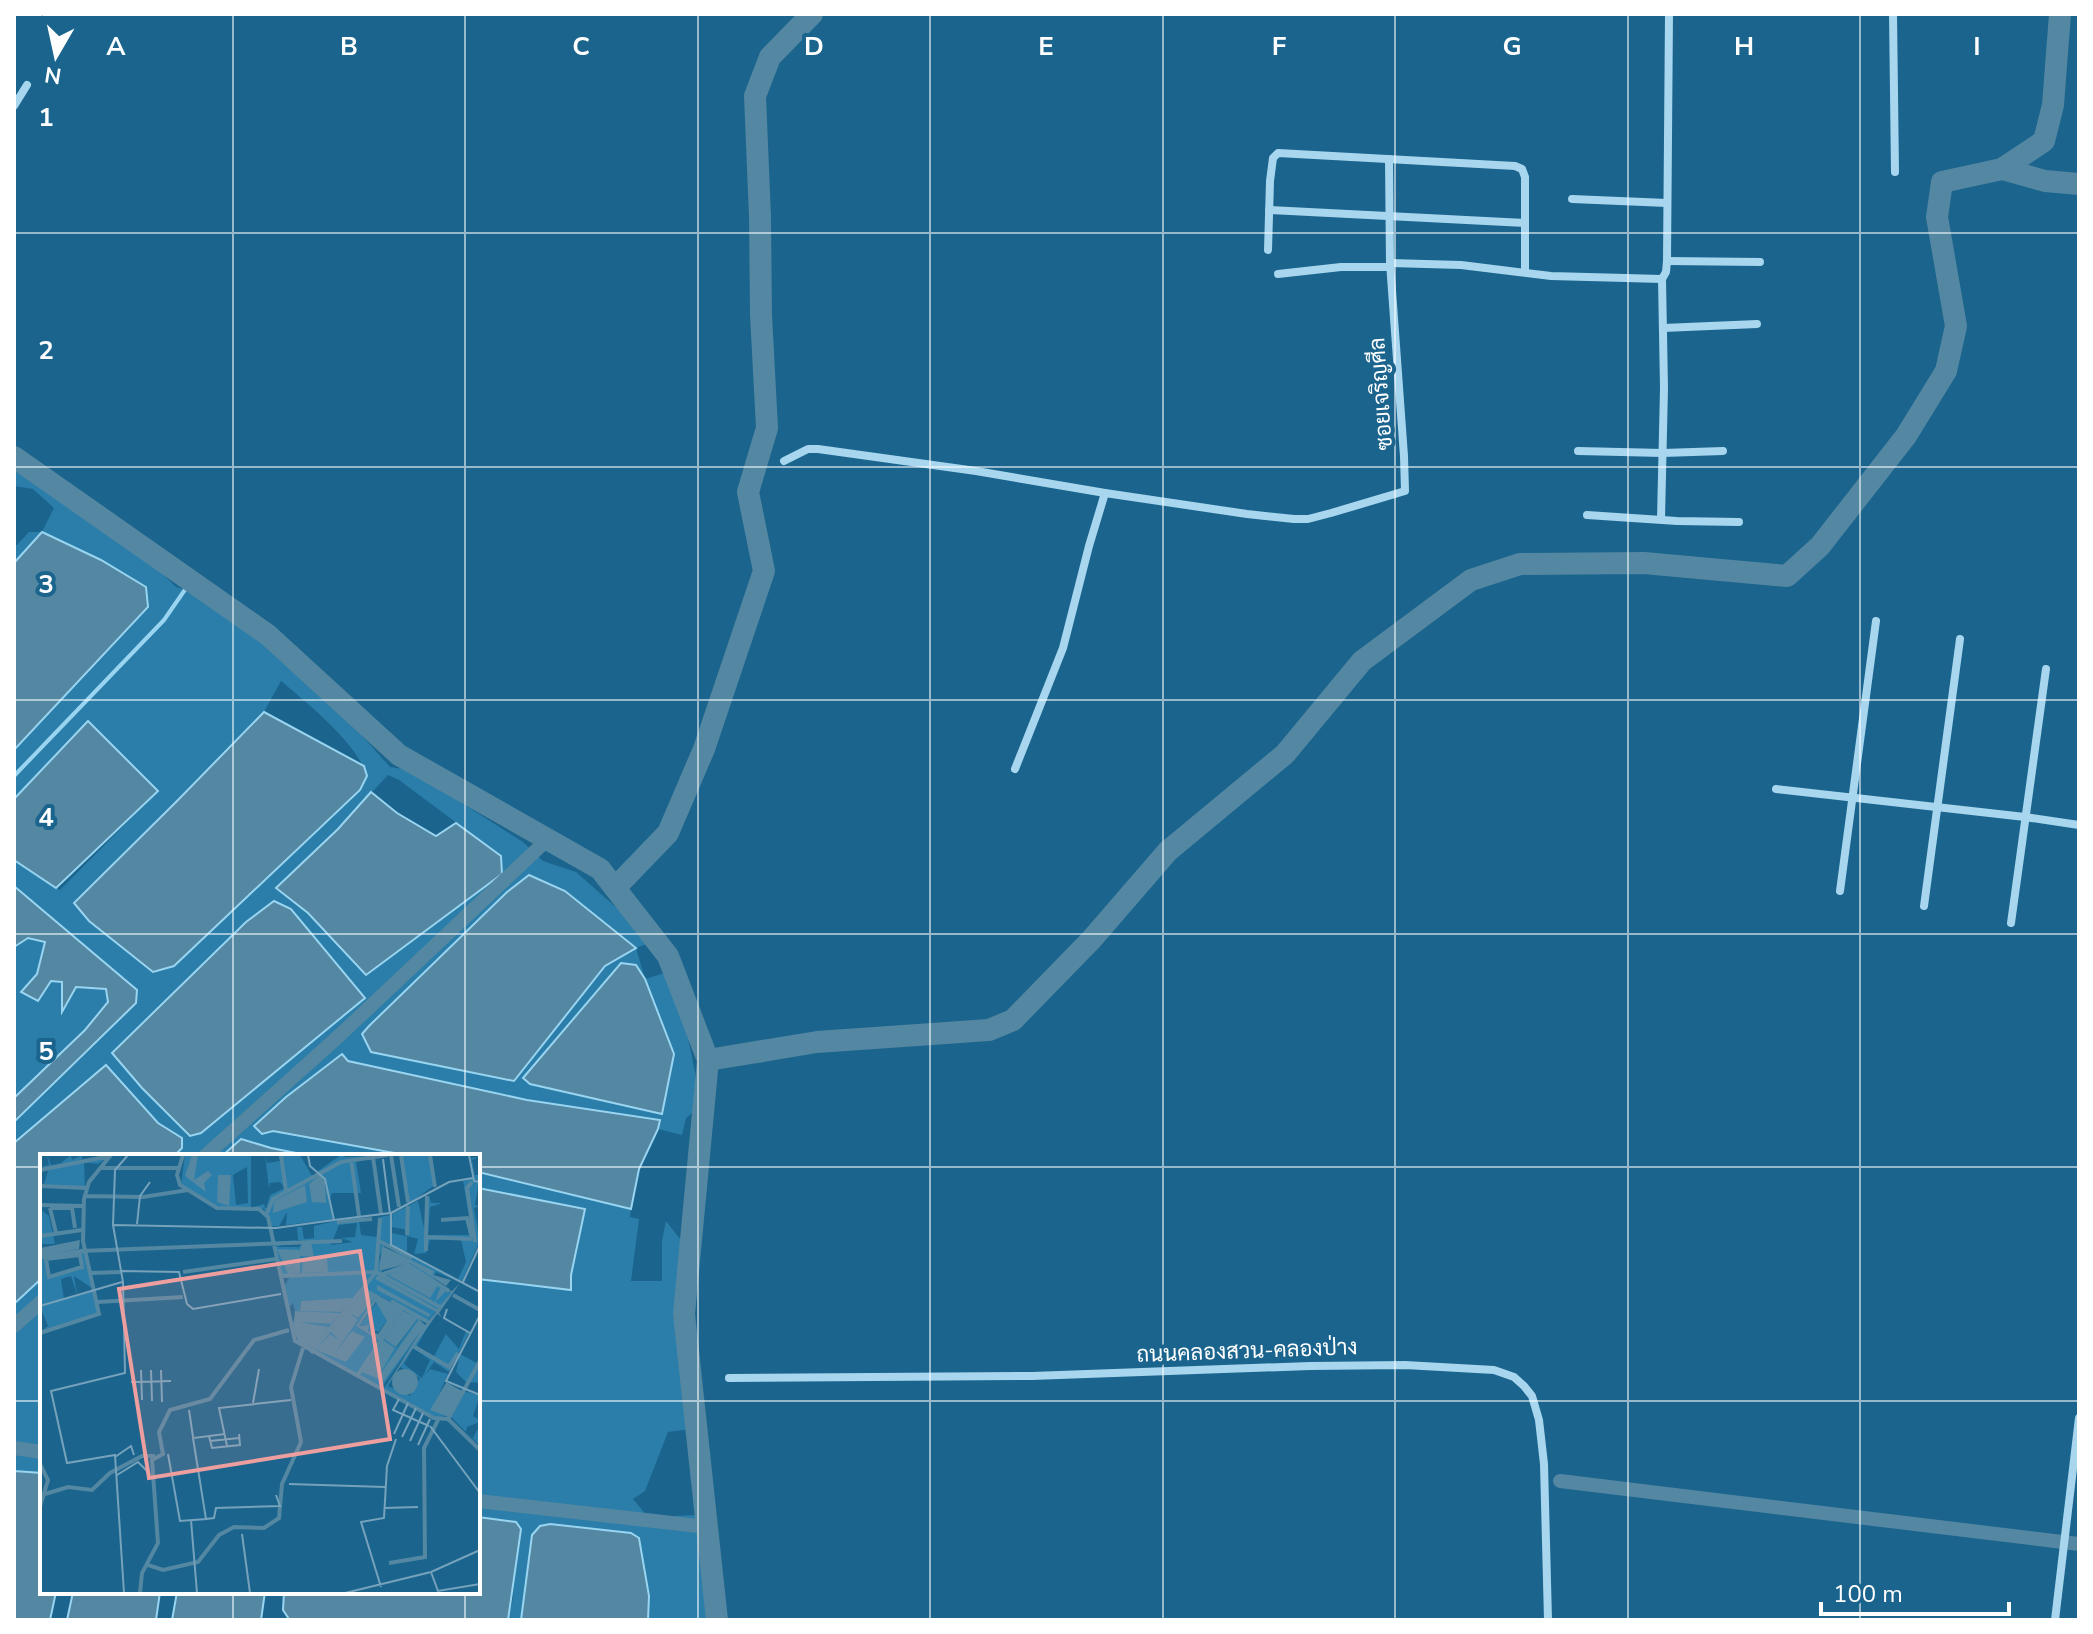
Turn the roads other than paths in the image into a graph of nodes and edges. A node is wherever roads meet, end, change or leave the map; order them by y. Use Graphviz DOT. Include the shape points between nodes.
graph roads {
  1 [pos="1669,14"];
  2 [pos="1893,14"];
  3 [pos="27,85"];
  4 [pos="14,106"];
  5 [pos="1389,159"];
  6 [pos="1895,172"];
  7 [pos="1572,199"];
  8 [pos="1667,203"];
  9 [pos="1269,210"];
  10 [pos="1389,217"];
  11 [pos="1525,223"];
  12 [pos="1268,250"];
  13 [pos="1667,261"];
  14 [pos="1760,262"];
  15 [pos="1390,265"];
  16 [pos="1525,272"];
  17 [pos="1278,274"];
  18 [pos="1662,279"];
  19 [pos="1757,324"];
  20 [pos="1663,328"];
  21 [pos="1578,451"];
  22 [pos="1723,451"];
  23 [pos="1663,453"];
  24 [pos="784,461"];
  25 [pos="1105,493"];
  26 [pos="1587,515"];
  27 [pos="1661,519"];
  28 [pos="1739,522"];
  29 [pos="1876,621"];
  30 [pos="1960,639"];
  31 [pos="2046,669"];
  32 [pos="1015,769"];
  33 [pos="1776,789"];
  34 [pos="1853,798"];
  35 [pos="1937,807"];
  36 [pos="2025,817"];
  37 [pos="2079,825"];
  38 [pos="1840,891"];
  39 [pos="1924,906"];
  40 [pos="2011,923"];
  41 [pos="729,1378"];
  42 [pos="2079,1418"];
  43 [pos="1548,1620"];
  44 [pos="2055,1620"];
  1 -- 8 [label="street"];
  2 -- 6 [label="street"];
  3 -- 4 [label="street"];
  5 -- 9 [label="street" via="1278,153 1273,158"];
  5 -- 10 [label="street"];
  5 -- 11 [label="street" via="1519,167 1525,177"];
  7 -- 8 [label="street"];
  8 -- 13 [label="street"];
  9 -- 10 [label="street"];
  9 -- 12 [label="street"];
  10 -- 11 [label="street"];
  10 -- 15 [label="street"];
  11 -- 16 [label="street"];
  13 -- 14 [label="street"];
  13 -- 18 [label="street"];
  15 -- 16 [label="street"];
  15 -- 17 [label="street"];
  15 -- 25 [label="street, ซอยเจริญศีล" via="1405,491 1308,519"];
  16 -- 18 [label="street"];
  18 -- 20 [label="street"];
  19 -- 20 [label="street"];
  20 -- 23 [label="street"];
  21 -- 23 [label="street"];
  22 -- 23 [label="street"];
  23 -- 27 [label="street"];
  24 -- 25 [label="street, ซอยเจริญศีล" via="818,449"];
  25 -- 32 [label="street" via="1060,657"];
  26 -- 27 [label="street"];
  27 -- 28 [label="street"];
  29 -- 34 [label="street"];
  30 -- 35 [label="street"];
  31 -- 36 [label="street"];
  33 -- 34 [label="street"];
  34 -- 35 [label="street"];
  34 -- 38 [label="street"];
  35 -- 36 [label="street"];
  35 -- 39 [label="street"];
  36 -- 37 [label="street"];
  36 -- 40 [label="street"];
  41 -- 43 [label="street, ถนนคลองสวน-คลองป่าง" via="1405,1365 1494,1370 1524,1386 1539,1420"];
  42 -- 44 [label="street"];
}
